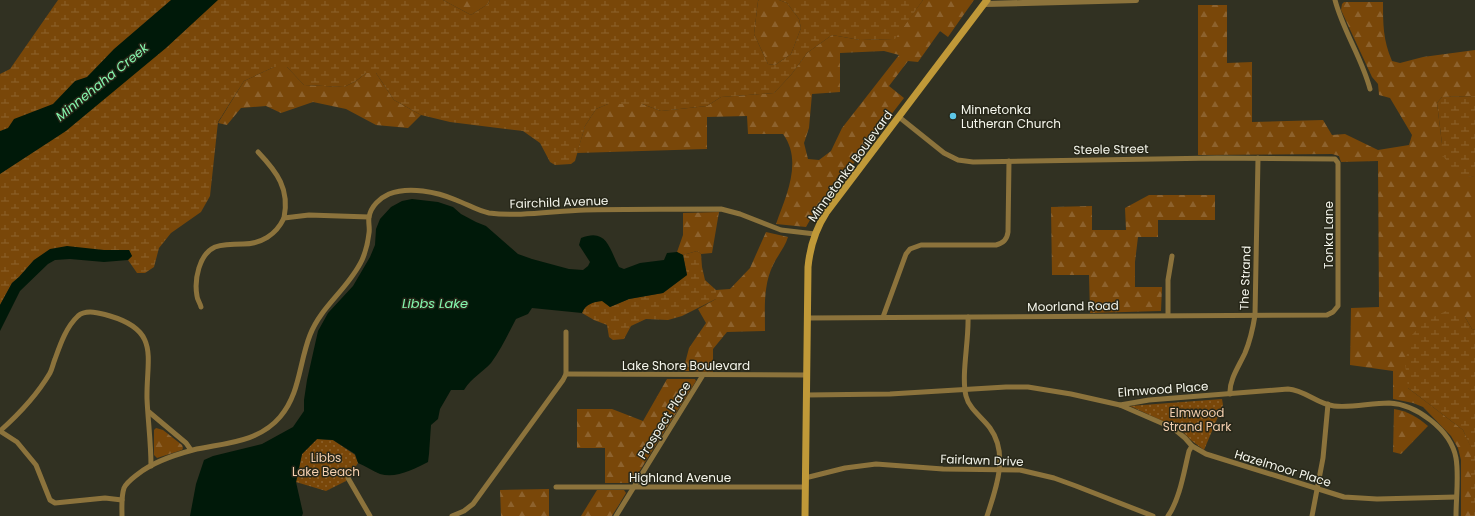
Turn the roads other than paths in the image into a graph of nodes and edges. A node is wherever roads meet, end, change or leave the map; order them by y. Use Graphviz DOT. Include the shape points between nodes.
graph roads {
  1 [pos="1136,0"];
  2 [pos="1335,0"];
  3 [pos="986,2"];
  4 [pos="1370,89"];
  5 [pos="899,117"];
  6 [pos="258,152"];
  7 [pos="1258,158"];
  8 [pos="1009,161"];
  9 [pos="1337,161"];
  10 [pos="369,217"];
  11 [pos="284,218"];
  12 [pos="815,234"];
  13 [pos="1172,256"];
  14 [pos="201,307"];
  15 [pos="1337,309"];
  16 [pos="1168,315"];
  17 [pos="1255,315"];
  18 [pos="883,317"];
  19 [pos="968,317"];
  20 [pos="807,318"];
  21 [pos="566,332"];
  22 [pos="566,374"];
  23 [pos="704,375"];
  24 [pos="806,375"];
  25 [pos="965,390"];
  26 [pos="1230,394"];
  27 [pos="806,395"];
  28 [pos="1120,404"];
  29 [pos="1328,404"];
  30 [pos="148,412"];
  31 [pos="0,431"];
  32 [pos="1192,446"];
  33 [pos="191,450"];
  34 [pos="151,466"];
  35 [pos="999,470"];
  36 [pos="348,478"];
  37 [pos="805,478"];
  38 [pos="634,486"];
  39 [pos="556,487"];
  40 [pos="805,488"];
  41 [pos="1317,488"];
  42 [pos="1456,497"];
  43 [pos="122,500"];
  44 [pos="122,516"];
  45 [pos="370,516"];
  46 [pos="452,516"];
  47 [pos="616,516"];
  48 [pos="805,516"];
  49 [pos="987,516"];
  50 [pos="1153,516"];
  51 [pos="1168,516"];
  52 [pos="1312,516"];
  53 [pos="1456,516"];
  1 -- 3 [label="street"];
  2 -- 4 [label="street"];
  3 -- 5 [label="main road, Minnetonka Boulevard"];
  5 -- 8 [label="street, Steele Street" via="944,153 958,160"];
  5 -- 12 [label="main road, Minnetonka Boulevard" via="826,213"];
  6 -- 11 [label="street" via="281,183 286,201"];
  7 -- 8 [label="street, Steele Street"];
  7 -- 9 [label="street, Steele Street" via="1332,158"];
  7 -- 17 [label="street, The Strand"];
  8 -- 18 [label="street" via="1008,237 1005,241 996,245 921,245 910,249 903,259"];
  9 -- 15 [label="street, Tonka Lane"];
  10 -- 11 [label="street" via="309,215"];
  10 -- 12 [label="street, Fairchild Avenue" via="371,210 381,198 410,190 448,197 486,212 501,214 585,210 721,209 781,230"];
  10 -- 33 [label="street, Fairchild Avenue" via="368,242 361,262 342,292 317,320 310,335 292,398 281,416 264,432 252,438"];
  11 -- 14 [label="street" via="271,236 263,241 215,247 205,255 197,274 197,296"];
  12 -- 20 [label="main road, Minnetonka Boulevard" via="809,253"];
  13 -- 16 [label="street" via="1168,280"];
  15 -- 17 [label="street, Moorland Road" via="1327,315"];
  16 -- 17 [label="street, Moorland Road"];
  16 -- 19 [label="street, Moorland Road"];
  17 -- 26 [label="street, The Strand" via="1246,351 1231,384"];
  18 -- 19 [label="street, Moorland Road"];
  18 -- 20 [label="street, Moorland Road"];
  19 -- 25 [label="street"];
  20 -- 24 [label="main road, Minnetonka Boulevard"];
  21 -- 22 [label="street"];
  22 -- 23 [label="street, Lake Shore Boulevard"];
  22 -- 46 [label="street" via="473,504"];
  23 -- 24 [label="street, Lake Shore Boulevard"];
  23 -- 38 [label="street, Prospect Place"];
  24 -- 27 [label="main road, Minnetonka Boulevard"];
  25 -- 27 [label="street, Elmwood Place"];
  25 -- 28 [label="street, Elmwood Place" via="1028,387"];
  25 -- 35 [label="street" via="970,404 994,434"];
  26 -- 28 [label="street, Elmwood Place"];
  26 -- 29 [label="street, Elmwood Place" via="1293,390"];
  27 -- 37 [label="main road, Minnetonka Boulevard"];
  28 -- 32 [label="street, Hazelmoor Place" via="1173,428"];
  29 -- 41 [label="street" via="1323,458"];
  29 -- 42 [label="street, Elmwood Place" via="1389,404 1406,406 1420,413 1438,428 1452,446 1456,458"];
  30 -- 31 [label="street" via="150,361 144,339 131,324 104,314 88,312 77,317 68,328 50,372 13,420"];
  30 -- 33 [label="street"];
  30 -- 34 [label="street"];
  31 -- 43 [label="street" via="17,442 36,465 52,502 105,498"];
  32 -- 41 [label="street, Hazelmoor Place" via="1226,461"];
  32 -- 51 [label="street" via="1173,509"];
  33 -- 34 [label="street, Fairchild Avenue"];
  34 -- 43 [label="street, Fairchild Avenue" via="128,482"];
  35 -- 37 [label="street, Fairlawn Drive" via="876,464"];
  35 -- 49 [label="street"];
  35 -- 50 [label="street, Fairlawn Drive" via="1020,470 1054,478"];
  36 -- 45 [label="street"];
  37 -- 40 [label="main road, Minnetonka Boulevard"];
  38 -- 39 [label="street, Highland Avenue"];
  38 -- 40 [label="street, Highland Avenue"];
  38 -- 47 [label="street, Prospect Place"];
  40 -- 48 [label="main road, Minnetonka Boulevard"];
  41 -- 42 [label="street, Hazelmoor Place" via="1344,497 1361,499"];
  41 -- 52 [label="street"];
  42 -- 53 [label="street, Elmwood Place"];
  43 -- 44 [label="street, Fairchild Avenue"];
}
